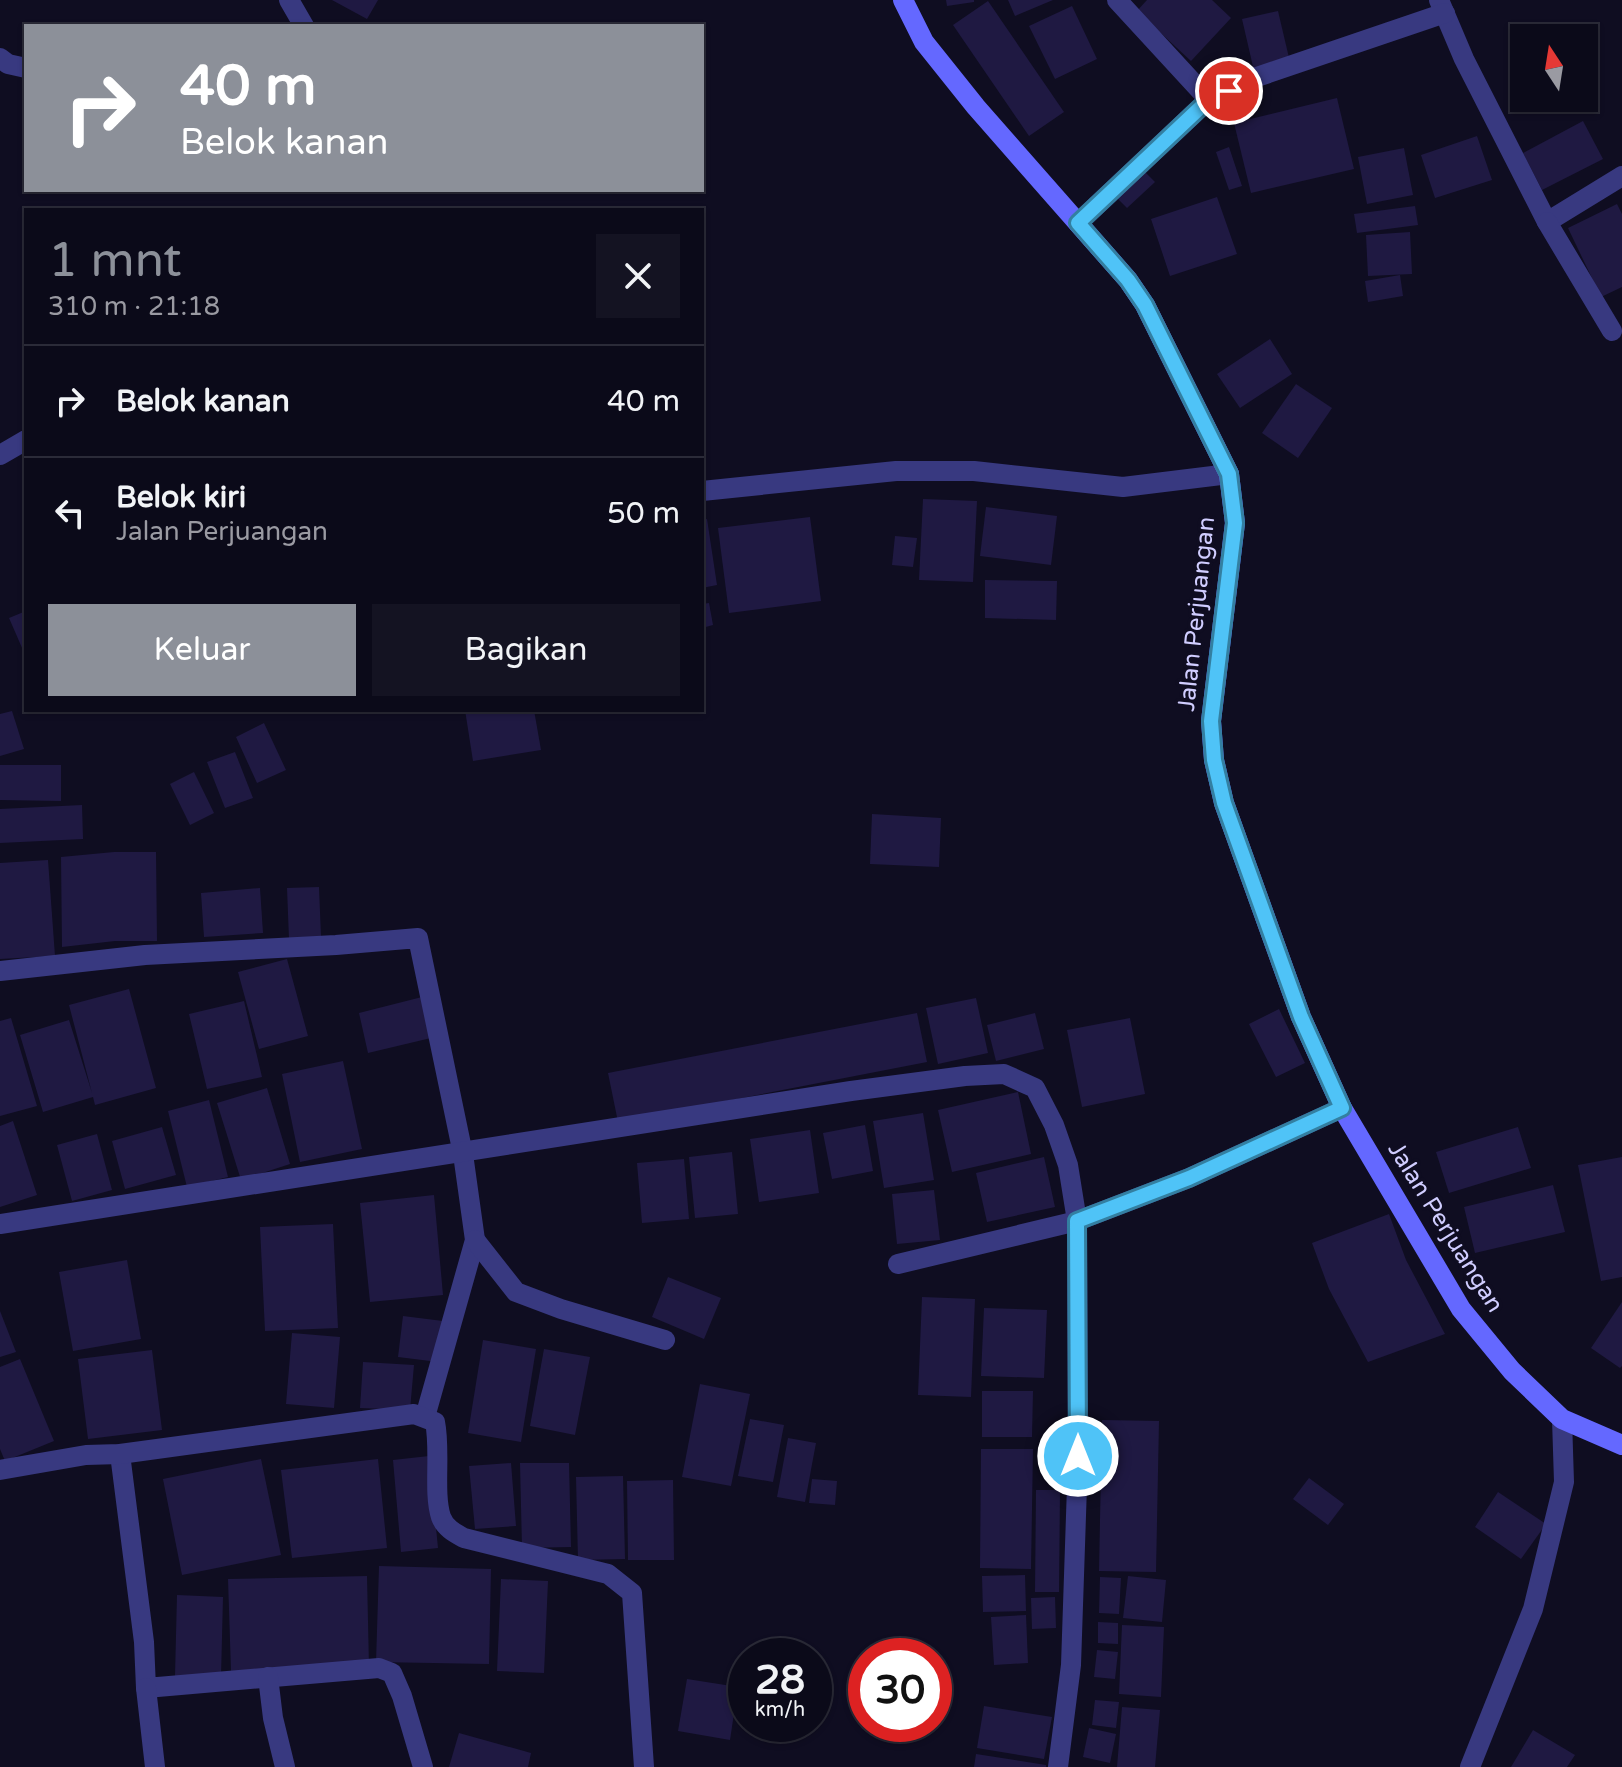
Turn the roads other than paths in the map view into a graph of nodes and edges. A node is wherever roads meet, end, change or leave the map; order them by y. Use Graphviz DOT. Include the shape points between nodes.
graph roads {
  1 [pos="289,0"];
  2 [pos="903,0"];
  3 [pos="1117,0"];
  4 [pos="1442,6"];
  5 [pos="303,24"];
  6 [pos="0,58"];
  7 [pos="24,68"];
  8 [pos="1210,101"];
  9 [pos="1622,176"];
  10 [pos="1547,222"];
  11 [pos="1078,223"];
  12 [pos="1612,331"];
  13 [pos="24,441"];
  14 [pos="0,455"];
  15 [pos="1229,474"];
  16 [pos="704,491"];
  17 [pos="0,971"];
  18 [pos="1342,1108"];
  19 [pos="463,1154"];
  20 [pos="1077,1221"];
  21 [pos="0,1224"];
  22 [pos="475,1240"];
  23 [pos="898,1264"];
  24 [pos="665,1340"];
  25 [pos="425,1417"];
  26 [pos="1562,1419"];
  27 [pos="1622,1445"];
  28 [pos="120,1454"];
  29 [pos="0,1470"];
  30 [pos="268,1677"];
  31 [pos="146,1688"];
  32 [pos="155,1767"];
  33 [pos="285,1767"];
  34 [pos="423,1767"];
  35 [pos="644,1767"];
  36 [pos="1058,1767"];
  37 [pos="1470,1767"];
  1 -- 5 [label="street"];
  2 -- 11 [label="street, Jalan Perjuangan" via="924,42"];
  3 -- 8 [label="street"];
  4 -- 8 [label="street" via="1248,80"];
  4 -- 10 [label="street"];
  6 -- 7 [label="street"];
  8 -- 11 [label="street"];
  9 -- 10 [label="street"];
  10 -- 12 [label="street"];
  11 -- 15 [label="street, Jalan Perjuangan" via="1145,305"];
  13 -- 14 [label="street"];
  15 -- 16 [label="street" via="1123,487 974,471 896,471"];
  15 -- 18 [label="street, Jalan Perjuangan" via="1235,523 1211,721 1214,760 1224,803 1296,1003"];
  17 -- 19 [label="street" via="145,955 418,938"];
  18 -- 20 [label="street" via="1189,1178"];
  18 -- 26 [label="street, Jalan Perjuangan" via="1461,1309 1512,1371"];
  19 -- 20 [label="street" via="851,1091 1004,1074 1035,1088 1054,1125 1068,1165"];
  19 -- 21 [label="street"];
  19 -- 22 [label="street"];
  20 -- 23 [label="street"];
  20 -- 36 [label="street" via="1077,1501 1071,1665"];
  22 -- 24 [label="street" via="516,1292"];
  22 -- 25 [label="street"];
  25 -- 28 [label="street" via="414,1414"];
  25 -- 35 [label="street" via="435,1422 441,1518 449,1529 464,1538 608,1574 632,1593"];
  26 -- 27 [label="street, Jalan Perjuangan"];
  26 -- 37 [label="street" via="1564,1482 1533,1609"];
  28 -- 29 [label="street"];
  28 -- 31 [label="street"];
  30 -- 31 [label="street"];
  30 -- 33 [label="street"];
  30 -- 34 [label="street" via="379,1668 392,1673"];
  31 -- 32 [label="street"];
}
